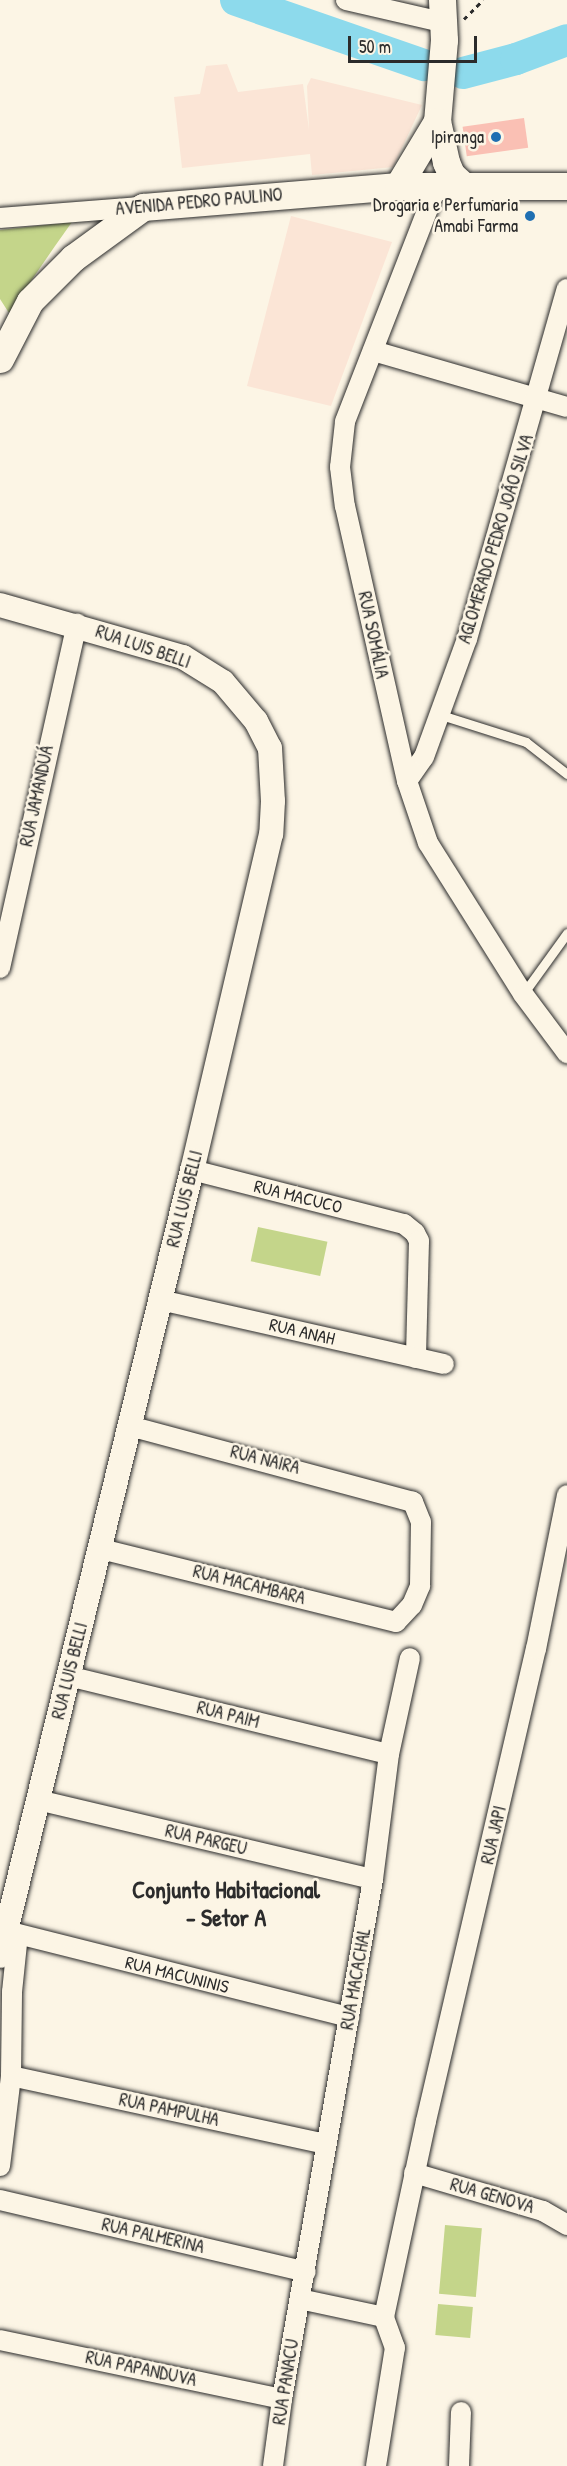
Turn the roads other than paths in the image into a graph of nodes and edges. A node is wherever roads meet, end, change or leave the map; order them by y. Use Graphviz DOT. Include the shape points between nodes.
graph roads {
  1 [pos="346,0"];
  2 [pos="442,11"];
  3 [pos="437,121"];
  4 [pos="398,186"];
  5 [pos="567,186"];
  6 [pos="465,187"];
  7 [pos="436,188"];
  8 [pos="143,207"];
  9 [pos="0,218"];
  10 [pos="567,289"];
  11 [pos="2,343"];
  12 [pos="373,351"];
  13 [pos="538,400"];
  14 [pos="567,407"];
  15 [pos="0,605"];
  16 [pos="77,624"];
  17 [pos="441,715"];
  18 [pos="567,774"];
  19 [pos="407,781"];
  20 [pos="567,933"];
  21 [pos="0,968"];
  22 [pos="523,994"];
  23 [pos="567,1053"];
  24 [pos="192,1170"];
  25 [pos="160,1300"];
  26 [pos="416,1358"];
  27 [pos="444,1364"];
  28 [pos="129,1426"];
  29 [pos="567,1495"];
  30 [pos="101,1549"];
  31 [pos="396,1622"];
  32 [pos="411,1658"];
  33 [pos="68,1676"];
  34 [pos="389,1754"];
  35 [pos="38,1800"];
  36 [pos="373,1879"];
  37 [pos="12,1932"];
  38 [pos="0,1956"];
  39 [pos="349,2017"];
  40 [pos="11,2076"];
  41 [pos="326,2144"];
  42 [pos="0,2166"];
  43 [pos="414,2173"];
  44 [pos="0,2200"];
  45 [pos="567,2225"];
  46 [pos="306,2272"];
  47 [pos="300,2299"];
  48 [pos="384,2317"];
  49 [pos="0,2340"];
  50 [pos="282,2399"];
  51 [pos="461,2412"];
  52 [pos="273,2466"];
  53 [pos="376,2466"];
  54 [pos="459,2466"];
  1 -- 2 [label="street"];
  2 -- 3 [label="main road"];
  3 -- 4 [label="main road"];
  3 -- 6 [label="main road" via="451,174"];
  4 -- 7 [label="main road, AVENIDA PEDRO PAULINO"];
  4 -- 8 [label="main road, AVENIDA PEDRO PAULINO"];
  5 -- 6 [label="main road, AVENIDA PEDRO PAULINO"];
  6 -- 7 [label="main road, AVENIDA PEDRO PAULINO"];
  7 -- 12 [label="street, RUA SOMÁLIA"];
  8 -- 9 [label="street, AVENIDA PEDRO PAULINO"];
  8 -- 11 [label="main road" via="73,258 30,301"];
  10 -- 13 [label="street, AGLOMERADO PEDRO JOÃO SILVA"];
  12 -- 13 [label="street"];
  12 -- 19 [label="street, RUA SOMÁLIA" via="345,422 340,467"];
  13 -- 14 [label="street"];
  13 -- 17 [label="street, AGLOMERADO PEDRO JOÃO SILVA"];
  15 -- 16 [label="street, RUA LUIS BELLI"];
  16 -- 21 [label="street, RUA JAMANDUÁ"];
  16 -- 24 [label="street, RUA LUIS BELLI" via="183,657 223,682 256,721 270,748 270,834"];
  17 -- 18 [label="lane" via="526,742"];
  17 -- 19 [label="street, AGLOMERADO PEDRO JOÃO SILVA" via="424,757"];
  19 -- 22 [label="street, RUA SOMÁLIA" via="428,843"];
  20 -- 22 [label="lane"];
  22 -- 23 [label="street, RUA SOMÁLIA"];
  24 -- 25 [label="street, RUA LUIS BELLI"];
  24 -- 26 [label="street, RUA MACUCO" via="404,1224 419,1241"];
  25 -- 26 [label="street, RUA ANAH"];
  25 -- 28 [label="street, RUA LUIS BELLI"];
  26 -- 27 [label="street, RUA ANAH"];
  28 -- 30 [label="street, RUA LUIS BELLI"];
  28 -- 31 [label="street, RUA NAIRA" via="401,1495 413,1502 419,1510 420,1586 412,1605"];
  29 -- 43 [label="street, RUA JAPI" via="489,1856"];
  30 -- 31 [label="street, RUA MACAMBARA"];
  30 -- 33 [label="street, RUA LUIS BELLI"];
  32 -- 34 [label="street, RUA MACACHAL"];
  33 -- 34 [label="street, RUA PAIM"];
  33 -- 35 [label="street, RUA LUIS BELLI"];
  34 -- 36 [label="street, RUA MACACHAL"];
  35 -- 36 [label="street, RUA PARGEU"];
  35 -- 37 [label="street, RUA LUIS BELLI"];
  36 -- 39 [label="street, RUA MACACHAL"];
  37 -- 38 [label="street, RUA LUIS BELLI"];
  37 -- 39 [label="street, RUA MACUNINIS"];
  37 -- 40 [label="street"];
  39 -- 41 [label="street, RUA MACACHAL"];
  40 -- 41 [label="street, RUA PAMPULHA"];
  40 -- 42 [label="street"];
  41 -- 46 [label="street, RUA MACACHAL"];
  43 -- 45 [label="street, RUA GENOVA" via="543,2211"];
  43 -- 48 [label="street, RUA JAPI"];
  44 -- 46 [label="street, RUA PALMERINA"];
  46 -- 47 [label="street, RUA MACACHAL"];
  47 -- 48 [label="street"];
  47 -- 50 [label="street, RUA PANACU"];
  48 -- 53 [label="street" via="395,2348"];
  49 -- 50 [label="street, RUA PAPANDUVA"];
  50 -- 52 [label="street, RUA PANACU"];
  51 -- 54 [label="street"];
}
